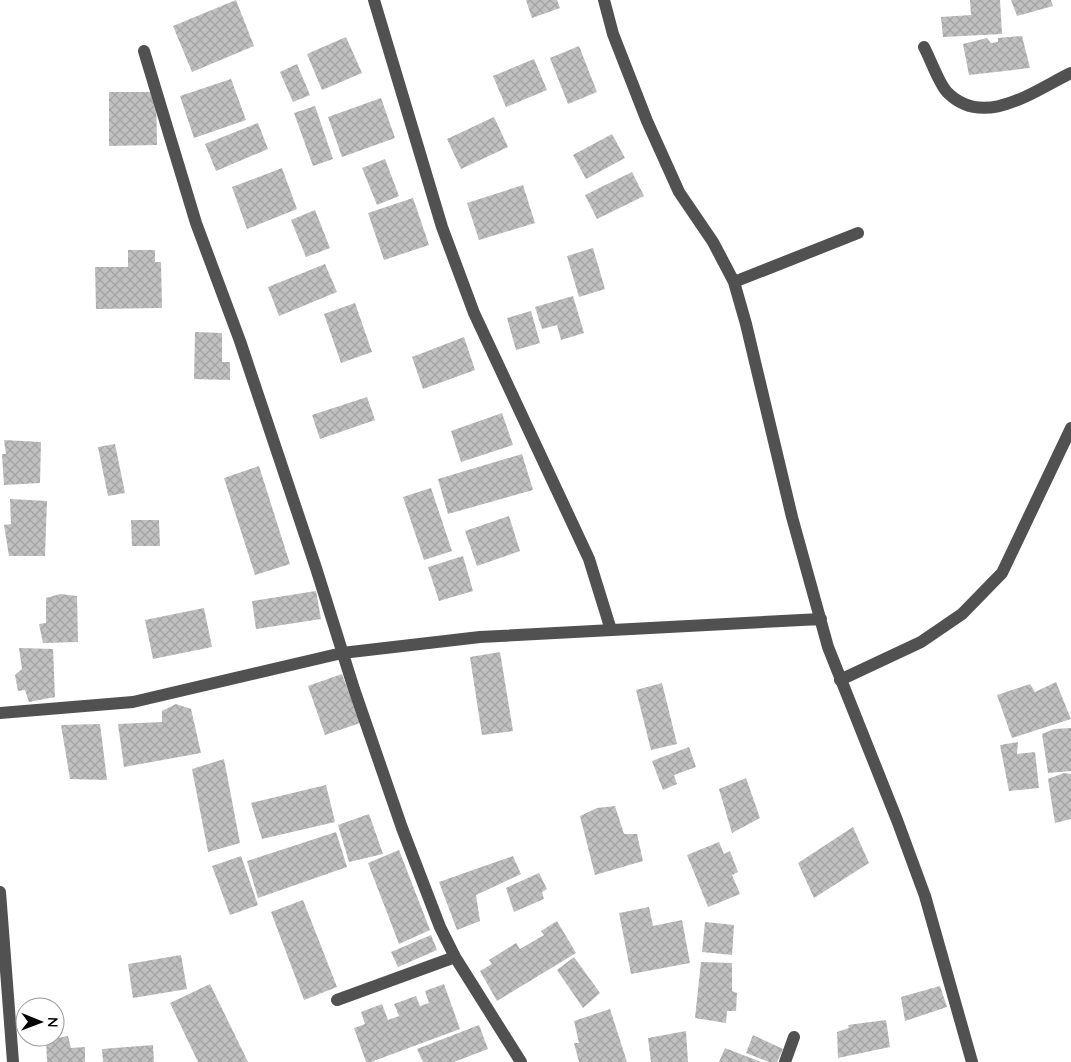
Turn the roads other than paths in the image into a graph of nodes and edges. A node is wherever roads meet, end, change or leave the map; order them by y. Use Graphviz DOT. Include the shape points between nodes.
graph roads {
  1 [pos="374,0"];
  2 [pos="604,0"];
  3 [pos="924,47"];
  4 [pos="144,51"];
  5 [pos="1071,72"];
  6 [pos="858,233"];
  7 [pos="734,282"];
  8 [pos="1071,428"];
  9 [pos="820,619"];
  10 [pos="611,630"];
  11 [pos="342,653"];
  12 [pos="840,680"];
  13 [pos="0,713"];
  14 [pos="0,892"];
  15 [pos="455,957"];
  16 [pos="337,1000"];
  17 [pos="794,1037"];
  18 [pos="13,1062"];
  19 [pos="521,1062"];
  20 [pos="785,1062"];
  21 [pos="972,1062"];
  1 -- 10 [label="street" via="442,227 474,313 589,559"];
  2 -- 7 [label="street" via="613,34 679,192 713,242"];
  3 -- 5 [label="street" via="946,91 956,100 977,108 1015,103"];
  4 -- 11 [label="street" via="196,223 240,341"];
  6 -- 7 [label="street"];
  7 -- 9 [label="street"];
  8 -- 12 [label="street" via="1002,573 962,614 921,642"];
  9 -- 10 [label="street"];
  9 -- 12 [label="street"];
  10 -- 11 [label="street" via="480,637"];
  11 -- 13 [label="street" via="132,702"];
  11 -- 15 [label="street" via="402,828"];
  12 -- 21 [label="street" via="925,896"];
  14 -- 18 [label="street"];
  15 -- 16 [label="street"];
  15 -- 19 [label="street"];
  17 -- 20 [label="street"];
}
